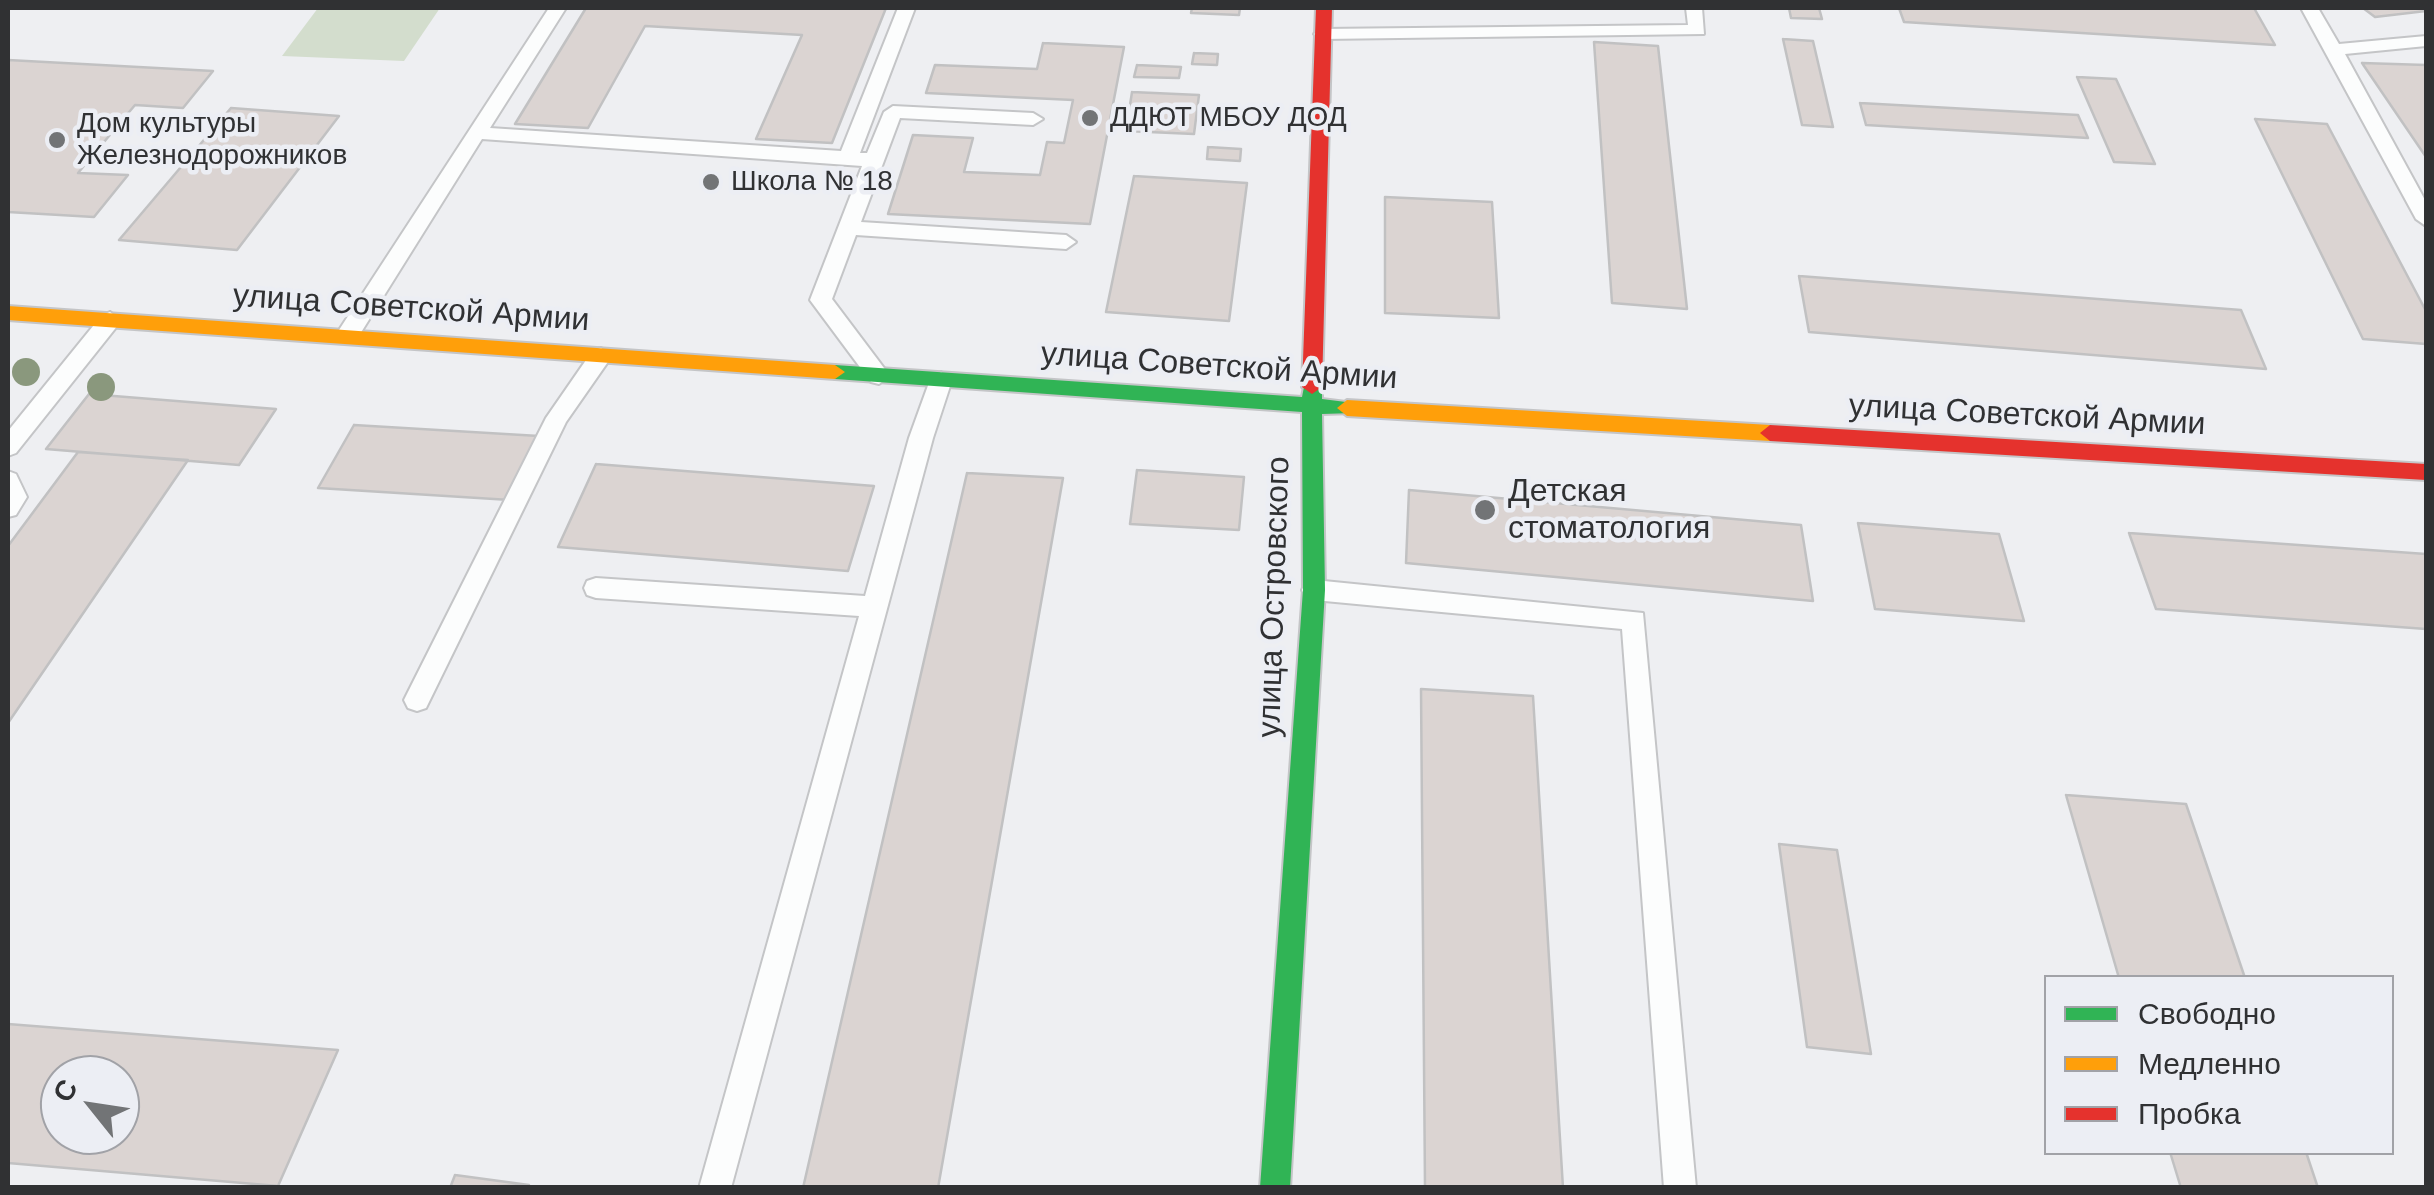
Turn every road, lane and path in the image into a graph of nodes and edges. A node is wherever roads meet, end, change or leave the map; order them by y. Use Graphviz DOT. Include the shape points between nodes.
graph roads {
  1 [pos="557,8"];
  2 [pos="906,8"];
  3 [pos="1324,8"];
  4 [pos="1694,8"];
  5 [pos="2310,8"];
  6 [pos="1324,34"];
  7 [pos="2426,41"];
  8 [pos="2333,50"];
  9 [pos="1033,119"];
  10 [pos="476,133"];
  11 [pos="848,158"];
  12 [pos="874,160"];
  13 [pos="2426,219"];
  14 [pos="849,228"];
  15 [pos="1066,242"];
  16 [pos="8,313"];
  17 [pos="110,320"];
  18 [pos="347,336"];
  19 [pos="600,356"];
  20 [pos="880,376"];
  21 [pos="941,380"];
  22 [pos="1315,405"];
  23 [pos="8,447"];
  24 [pos="2426,472"];
  25 [pos="8,480"];
  26 [pos="8,508"];
  27 [pos="596,588"];
  28 [pos="1314,590"];
  29 [pos="874,607"];
  30 [pos="417,700"];
  31 [pos="715,1188"];
  32 [pos="1275,1188"];
  33 [pos="1680,1188"];
  1 -- 10 [label="lane"];
  2 -- 11 [label="lane"];
  3 -- 6 [label="main road, улица Островского"];
  4 -- 6 [label="lane" via="1698,30"];
  5 -- 8 [label="lane"];
  6 -- 22 [label="main road, улица Островского"];
  7 -- 8 [label="lane"];
  8 -- 13 [label="lane"];
  9 -- 12 [label="lane" via="893,112"];
  10 -- 11 [label="lane"];
  10 -- 18 [label="lane"];
  11 -- 12 [label="lane"];
  12 -- 14 [label="lane"];
  14 -- 15 [label="lane"];
  14 -- 20 [label="lane" via="821,300"];
  16 -- 17 [label="main road, улица Советской Армии"];
  17 -- 18 [label="main road, улица Советской Армии"];
  17 -- 23 [label="lane"];
  18 -- 19 [label="main road, улица Советской Армии"];
  19 -- 20 [label="main road, улица Советской Армии"];
  19 -- 30 [label="lane" via="556,418"];
  20 -- 21 [label="main road, улица Советской Армии"];
  21 -- 22 [label="main road, улица Советской Армии"];
  21 -- 29 [label="lane"];
  22 -- 24 [label="main road, улица Советской Армии"];
  22 -- 28 [label="main road, улица Островского"];
  25 -- 26 [label="lane" via="15,497"];
  27 -- 29 [label="lane"];
  28 -- 32 [label="main road, улица Островского"];
  28 -- 33 [label="lane" via="1634,620"];
  29 -- 31 [label="lane"];
}
